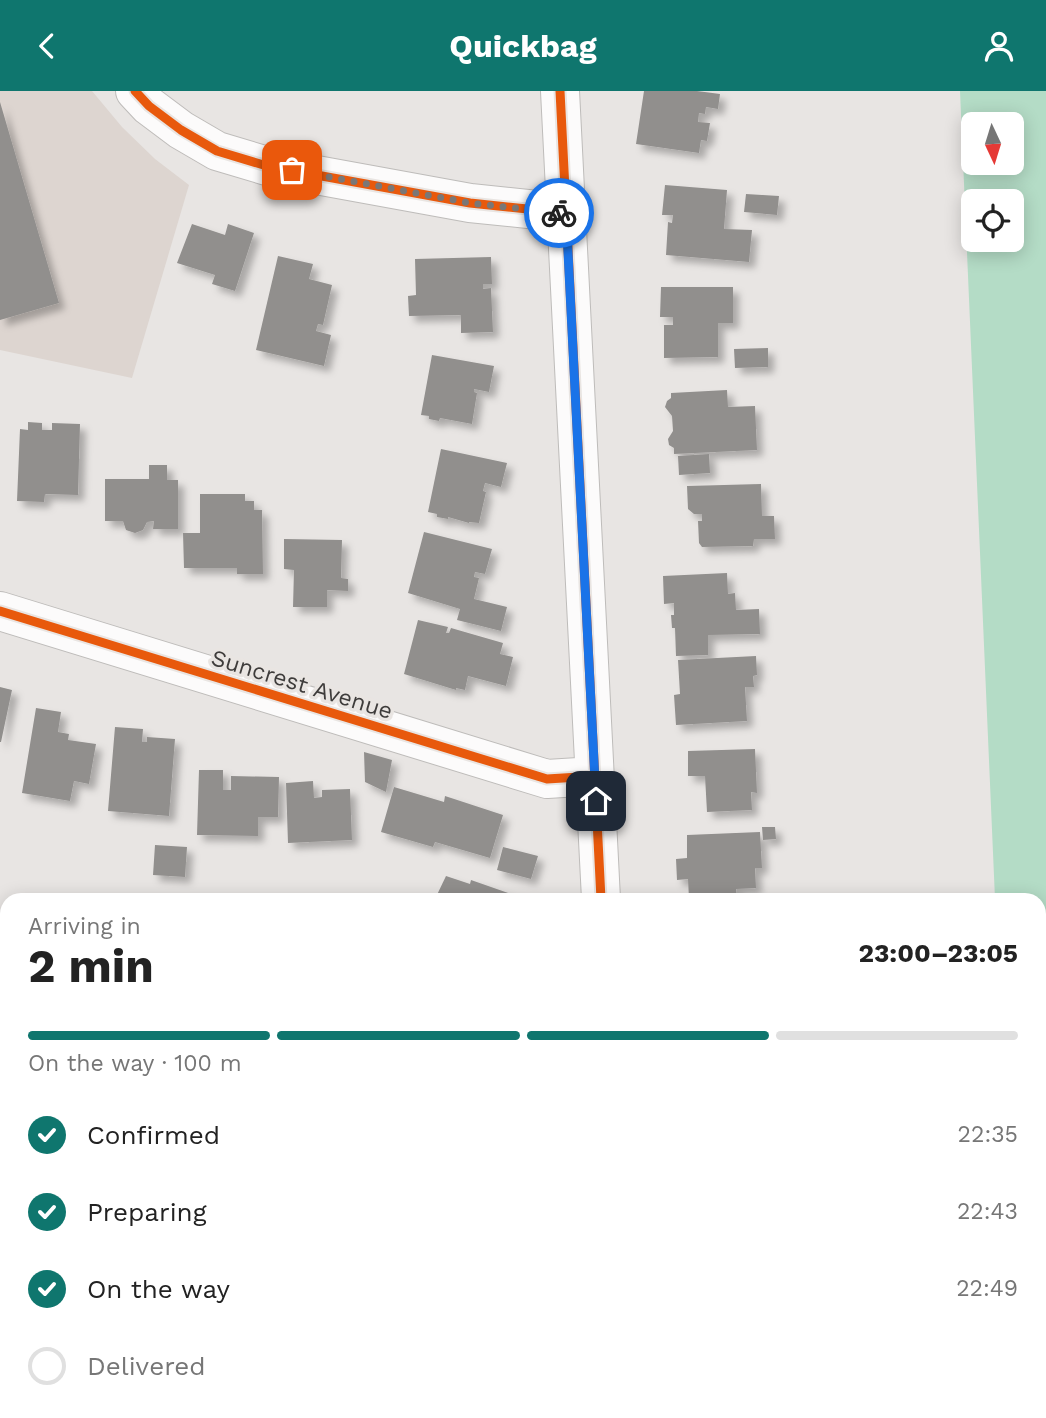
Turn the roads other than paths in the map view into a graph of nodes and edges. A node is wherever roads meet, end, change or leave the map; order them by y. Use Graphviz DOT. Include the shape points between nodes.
graph roads {
  1 [pos="135,91"];
  2 [pos="560,91"];
  3 [pos="566,213"];
  4 [pos="0,611"];
  5 [pos="595,776"];
  6 [pos="601,893"];
  1 -- 3 [label="street" via="181,130 217,151 267,166 470,203"];
  2 -- 3 [label="street"];
  3 -- 5 [label="street"];
  4 -- 5 [label="street, Suncrest Avenue" via="547,779"];
  5 -- 6 [label="street"];
}
